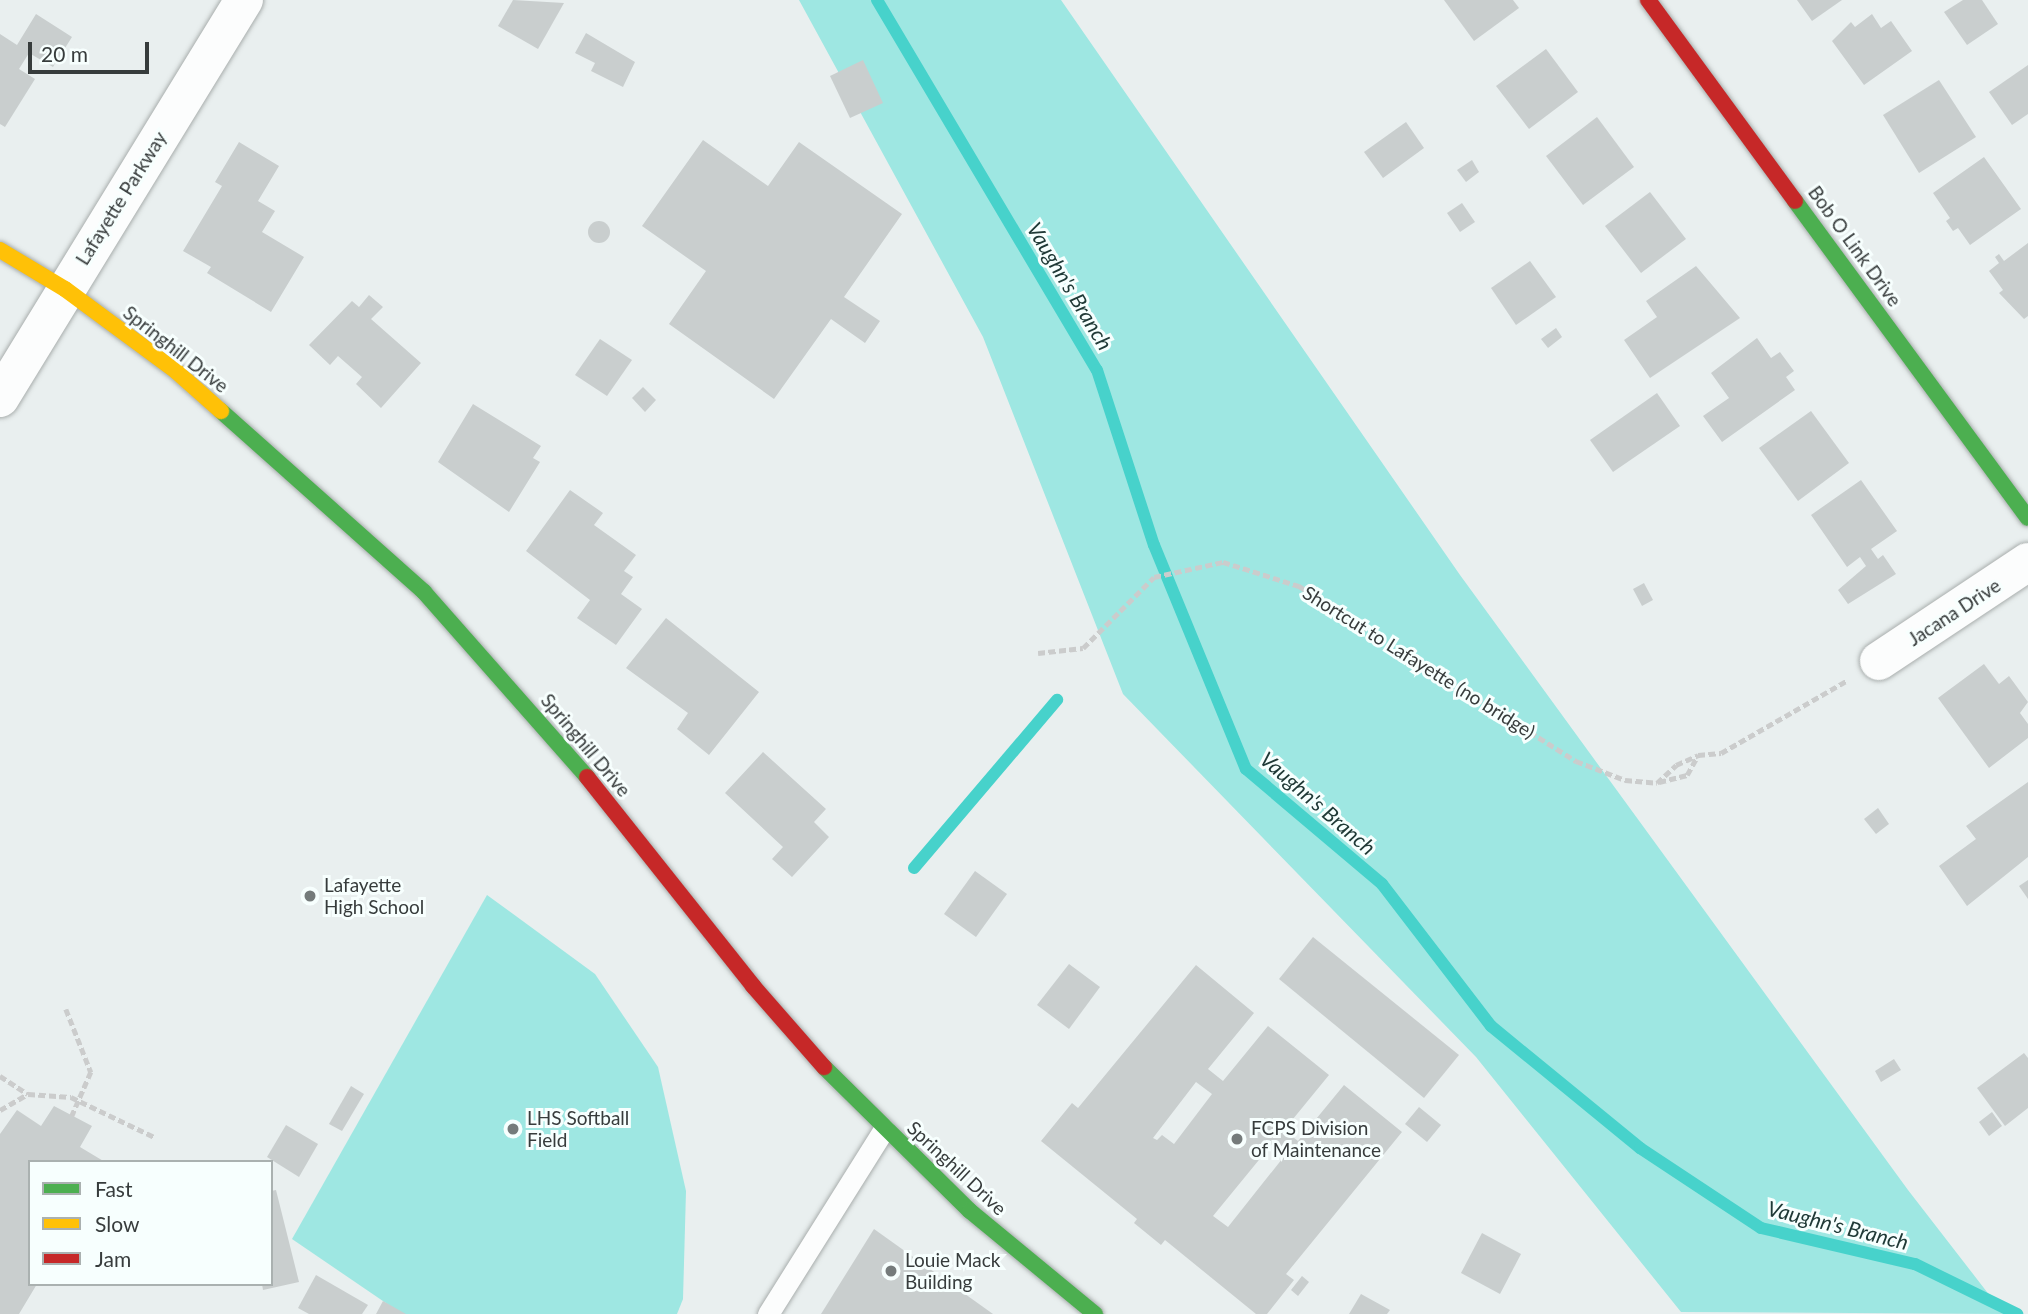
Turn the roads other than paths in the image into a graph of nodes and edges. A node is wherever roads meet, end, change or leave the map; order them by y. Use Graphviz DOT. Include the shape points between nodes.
graph roads {
  1 [pos="244,0"];
  2 [pos="1648,0"];
  3 [pos="0,250"];
  4 [pos="65,289"];
  5 [pos="0,398"];
  6 [pos="2028,517"];
  7 [pos="2028,562"];
  8 [pos="1879,661"];
  9 [pos="884,1129"];
  10 [pos="768,1314"];
  11 [pos="1095,1314"];
  1 -- 4 [label="street, Lafayette Parkway"];
  2 -- 6 [label="street, Bob O Link Drive"];
  3 -- 4 [label="street, Springhill Drive"];
  4 -- 5 [label="street, Lafayette Parkway"];
  4 -- 9 [label="street, Springhill Drive" via="177,372 424,592 579,766 753,986"];
  7 -- 8 [label="street, Jacana Drive"];
  9 -- 10 [label="lane"];
  9 -- 11 [label="street, Springhill Drive" via="970,1211"];
}
